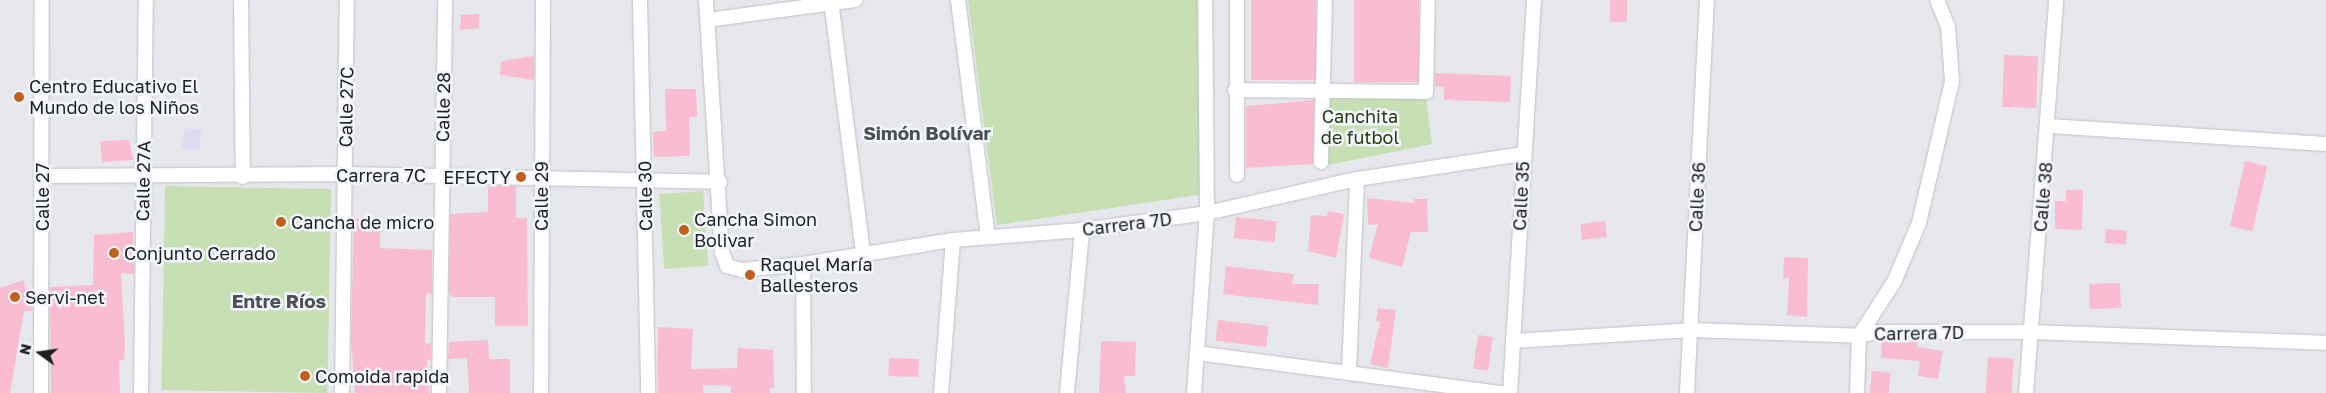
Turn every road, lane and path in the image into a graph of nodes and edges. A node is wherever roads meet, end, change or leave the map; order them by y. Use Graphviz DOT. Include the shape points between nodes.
graph roads {
  1 [pos="42,0"];
  2 [pos="146,0"];
  3 [pos="241,0"];
  4 [pos="347,0"];
  5 [pos="446,0"];
  6 [pos="543,0"];
  7 [pos="640,0"];
  8 [pos="706,0"];
  9 [pos="856,0"];
  10 [pos="958,0"];
  11 [pos="1205,0"];
  12 [pos="1237,0"];
  13 [pos="1325,0"];
  14 [pos="1428,0"];
  15 [pos="1534,0"];
  16 [pos="1707,0"];
  17 [pos="1936,0"];
  18 [pos="2056,0"];
  19 [pos="831,2"];
  20 [pos="708,20"];
  21 [pos="1235,90"];
  22 [pos="1322,90"];
  23 [pos="2049,126"];
  24 [pos="2326,144"];
  25 [pos="1523,154"];
  26 [pos="1321,162"];
  27 [pos="345,174"];
  28 [pos="1237,175"];
  29 [pos="42,176"];
  30 [pos="442,176"];
  31 [pos="143,177"];
  32 [pos="243,177"];
  33 [pos="645,179"];
  34 [pos="541,180"];
  35 [pos="1357,180"];
  36 [pos="720,182"];
  37 [pos="1207,213"];
  38 [pos="1082,230"];
  39 [pos="988,237"];
  40 [pos="953,240"];
  41 [pos="864,254"];
  42 [pos="803,264"];
  43 [pos="1691,330"];
  44 [pos="2031,332"];
  45 [pos="1859,336"];
  46 [pos="1513,341"];
  47 [pos="2326,343"];
  48 [pos="1197,353"];
  49 [pos="1349,371"];
  50 [pos="41,393"];
  51 [pos="142,393"];
  52 [pos="342,393"];
  53 [pos="439,393"];
  54 [pos="540,393"];
  55 [pos="648,393"];
  56 [pos="804,393"];
  57 [pos="941,393"];
  58 [pos="1067,393"];
  59 [pos="1194,393"];
  60 [pos="1502,393"];
  61 [pos="1510,393"];
  62 [pos="1687,393"];
  63 [pos="1857,393"];
  64 [pos="2026,393"];
  1 -- 29 [label="street, Calle 27"];
  2 -- 31 [label="street, Calle 27A"];
  3 -- 32 [label="street"];
  4 -- 27 [label="street, Calle 27C"];
  5 -- 30 [label="street, Calle 28"];
  6 -- 34 [label="street, Calle 29"];
  7 -- 33 [label="street, Calle 30"];
  8 -- 20 [label="street"];
  9 -- 19 [label="street"];
  10 -- 39 [label="street"];
  11 -- 37 [label="street"];
  12 -- 21 [label="street"];
  13 -- 22 [label="street"];
  14 -- 22 [label="street" via="1426,92"];
  15 -- 25 [label="street, Calle 35"];
  16 -- 43 [label="street, Calle 36"];
  17 -- 45 [label="street" via="1948,27 1952,81 1919,223 1894,282"];
  18 -- 23 [label="street, Calle 38"];
  19 -- 20 [label="street"];
  19 -- 41 [label="street"];
  20 -- 36 [label="street"];
  21 -- 22 [label="street"];
  21 -- 28 [label="street"];
  22 -- 26 [label="street"];
  23 -- 24 [label="street"];
  23 -- 44 [label="street, Calle 38"];
  25 -- 35 [label="street, Carrera 7D"];
  25 -- 46 [label="street, Calle 35"];
  27 -- 30 [label="street, Carrera 7C"];
  27 -- 32 [label="street, Carrera 7C"];
  27 -- 52 [label="street, Calle 27C"];
  29 -- 31 [label="street, Carrera 7C"];
  29 -- 50 [label="street, Calle 27"];
  30 -- 34 [label="street, Carrera 7C"];
  30 -- 53 [label="street, Calle 28"];
  31 -- 32 [label="street, Carrera 7C"];
  31 -- 51 [label="street, Calle 27A"];
  33 -- 34 [label="street, Carrera 7C"];
  33 -- 36 [label="street, Carrera 7C"];
  33 -- 55 [label="street, Calle 30"];
  34 -- 54 [label="street, Calle 29"];
  35 -- 37 [label="street, Carrera 7D"];
  35 -- 49 [label="street"];
  36 -- 42 [label="street, Carrera 7D" via="722,252 727,266 742,270"];
  37 -- 38 [label="street, Carrera 7D"];
  37 -- 48 [label="street"];
  38 -- 39 [label="street, Carrera 7D"];
  38 -- 58 [label="street"];
  39 -- 40 [label="street, Carrera 7D"];
  40 -- 41 [label="street, Carrera 7D"];
  40 -- 57 [label="street"];
  41 -- 42 [label="street, Carrera 7D"];
  42 -- 56 [label="street"];
  43 -- 45 [label="street, Carrera 7D"];
  43 -- 46 [label="street, Carrera 7D"];
  43 -- 62 [label="street, Calle 36"];
  44 -- 45 [label="street, Carrera 7D" via="1876,332"];
  44 -- 47 [label="street, Carrera 7D"];
  44 -- 64 [label="street, Calle 38"];
  45 -- 63 [label="street"];
  46 -- 61 [label="street, Calle 35"];
  48 -- 49 [label="street"];
  48 -- 59 [label="street"];
  49 -- 60 [label="street"];
}
